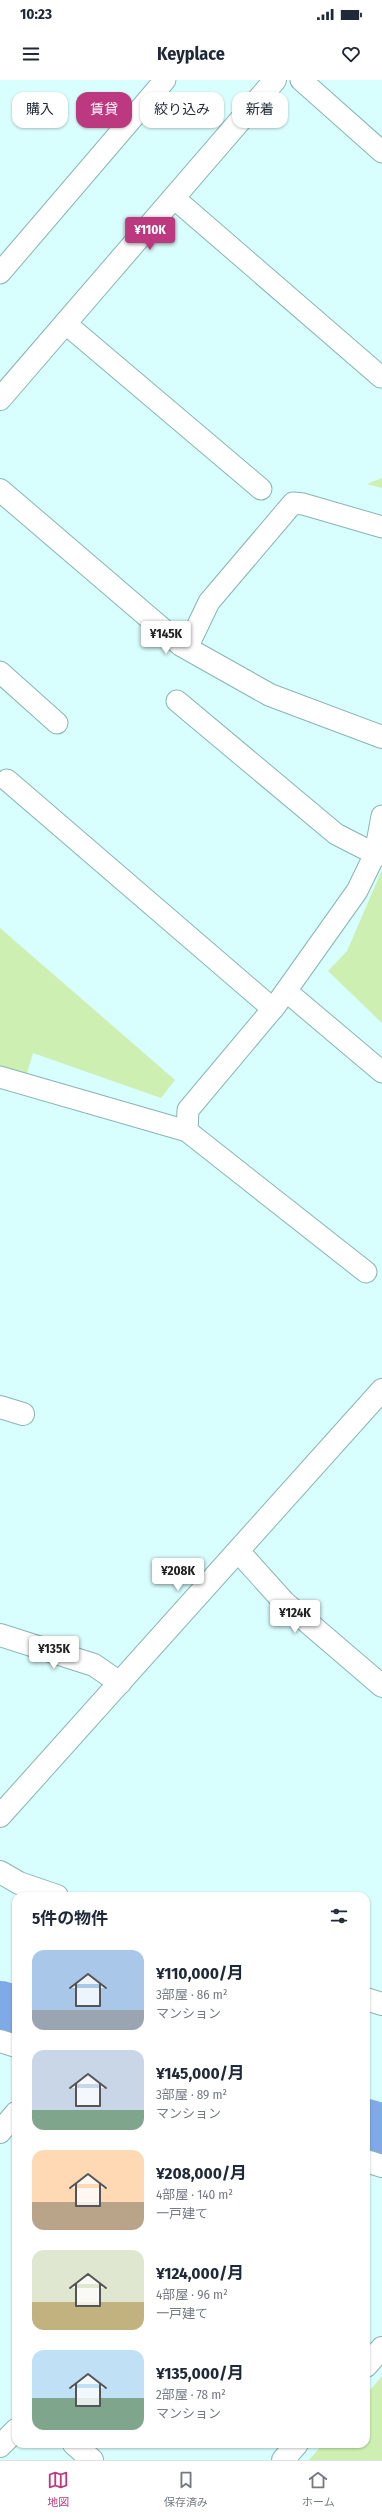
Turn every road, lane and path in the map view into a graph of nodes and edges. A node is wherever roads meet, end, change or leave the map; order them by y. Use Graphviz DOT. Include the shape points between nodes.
graph roads {
  1 [pos="165,80"];
  2 [pos="275,80"];
  3 [pos="301,80"];
  4 [pos="382,152"];
  5 [pos="174,198"];
  6 [pos="0,273"];
  7 [pos="65,324"];
  8 [pos="381,377"];
  9 [pos="0,399"];
  10 [pos="0,490"];
  11 [pos="261,490"];
  12 [pos="382,527"];
  13 [pos="187,648"];
  14 [pos="0,672"];
  15 [pos="177,701"];
  16 [pos="57,723"];
  17 [pos="382,737"];
  18 [pos="6,780"];
  19 [pos="382,816"];
  20 [pos="380,856"];
  21 [pos="286,991"];
  22 [pos="273,1009"];
  23 [pos="382,1072"];
  24 [pos="0,1077"];
  25 [pos="187,1131"];
  26 [pos="366,1272"];
  27 [pos="382,1390"];
  28 [pos="0,1407"];
  29 [pos="23,1414"];
  30 [pos="238,1552"];
  31 [pos="0,1635"];
  32 [pos="120,1683"];
  33 [pos="382,1686"];
  34 [pos="0,1816"];
  35 [pos="0,1872"];
  36 [pos="45,1892"];
  37 [pos="370,2000"];
  38 [pos="382,2004"];
  39 [pos="0,2041"];
  40 [pos="12,2045"];
  41 [pos="12,2118"];
  42 [pos="0,2132"];
  43 [pos="370,2162"];
  44 [pos="382,2166"];
  45 [pos="382,2348"];
  46 [pos="370,2362"];
  47 [pos="12,2434"];
  48 [pos="0,2446"];
  49 [pos="78,2448"];
  50 [pos="294,2448"];
  51 [pos="92,2460"];
  52 [pos="283,2460"];
  1 -- 6 [label="lane"];
  2 -- 5 [label="street"];
  3 -- 4 [label="lane"];
  5 -- 7 [label="street"];
  5 -- 8 [label="lane"];
  7 -- 9 [label="street"];
  7 -- 11 [label="lane"];
  10 -- 13 [label="street"];
  12 -- 13 [label="lane" via="293,503 209,602"];
  13 -- 17 [label="street" via="270,695"];
  14 -- 16 [label="lane"];
  15 -- 20 [label="lane" via="336,834"];
  18 -- 22 [label="lane"];
  19 -- 20 [label="lane"];
  20 -- 21 [label="lane"];
  21 -- 22 [label="lane"];
  21 -- 23 [label="lane"];
  22 -- 25 [label="lane" via="188,1110"];
  24 -- 25 [label="lane"];
  25 -- 26 [label="lane"];
  27 -- 30 [label="street"];
  28 -- 29 [label="street"];
  30 -- 32 [label="street"];
  30 -- 33 [label="street" via="284,1602"];
  31 -- 32 [label="street" via="94,1665"];
  32 -- 34 [label="street"];
  35 -- 36 [label="street" via="19,1883"];
  37 -- 38 [label="street"];
  39 -- 40 [label="street"];
  41 -- 42 [label="street"];
  43 -- 44 [label="street"];
  45 -- 46 [label="street"];
  47 -- 48 [label="street"];
  49 -- 51 [label="street"];
  50 -- 52 [label="street"];
}
